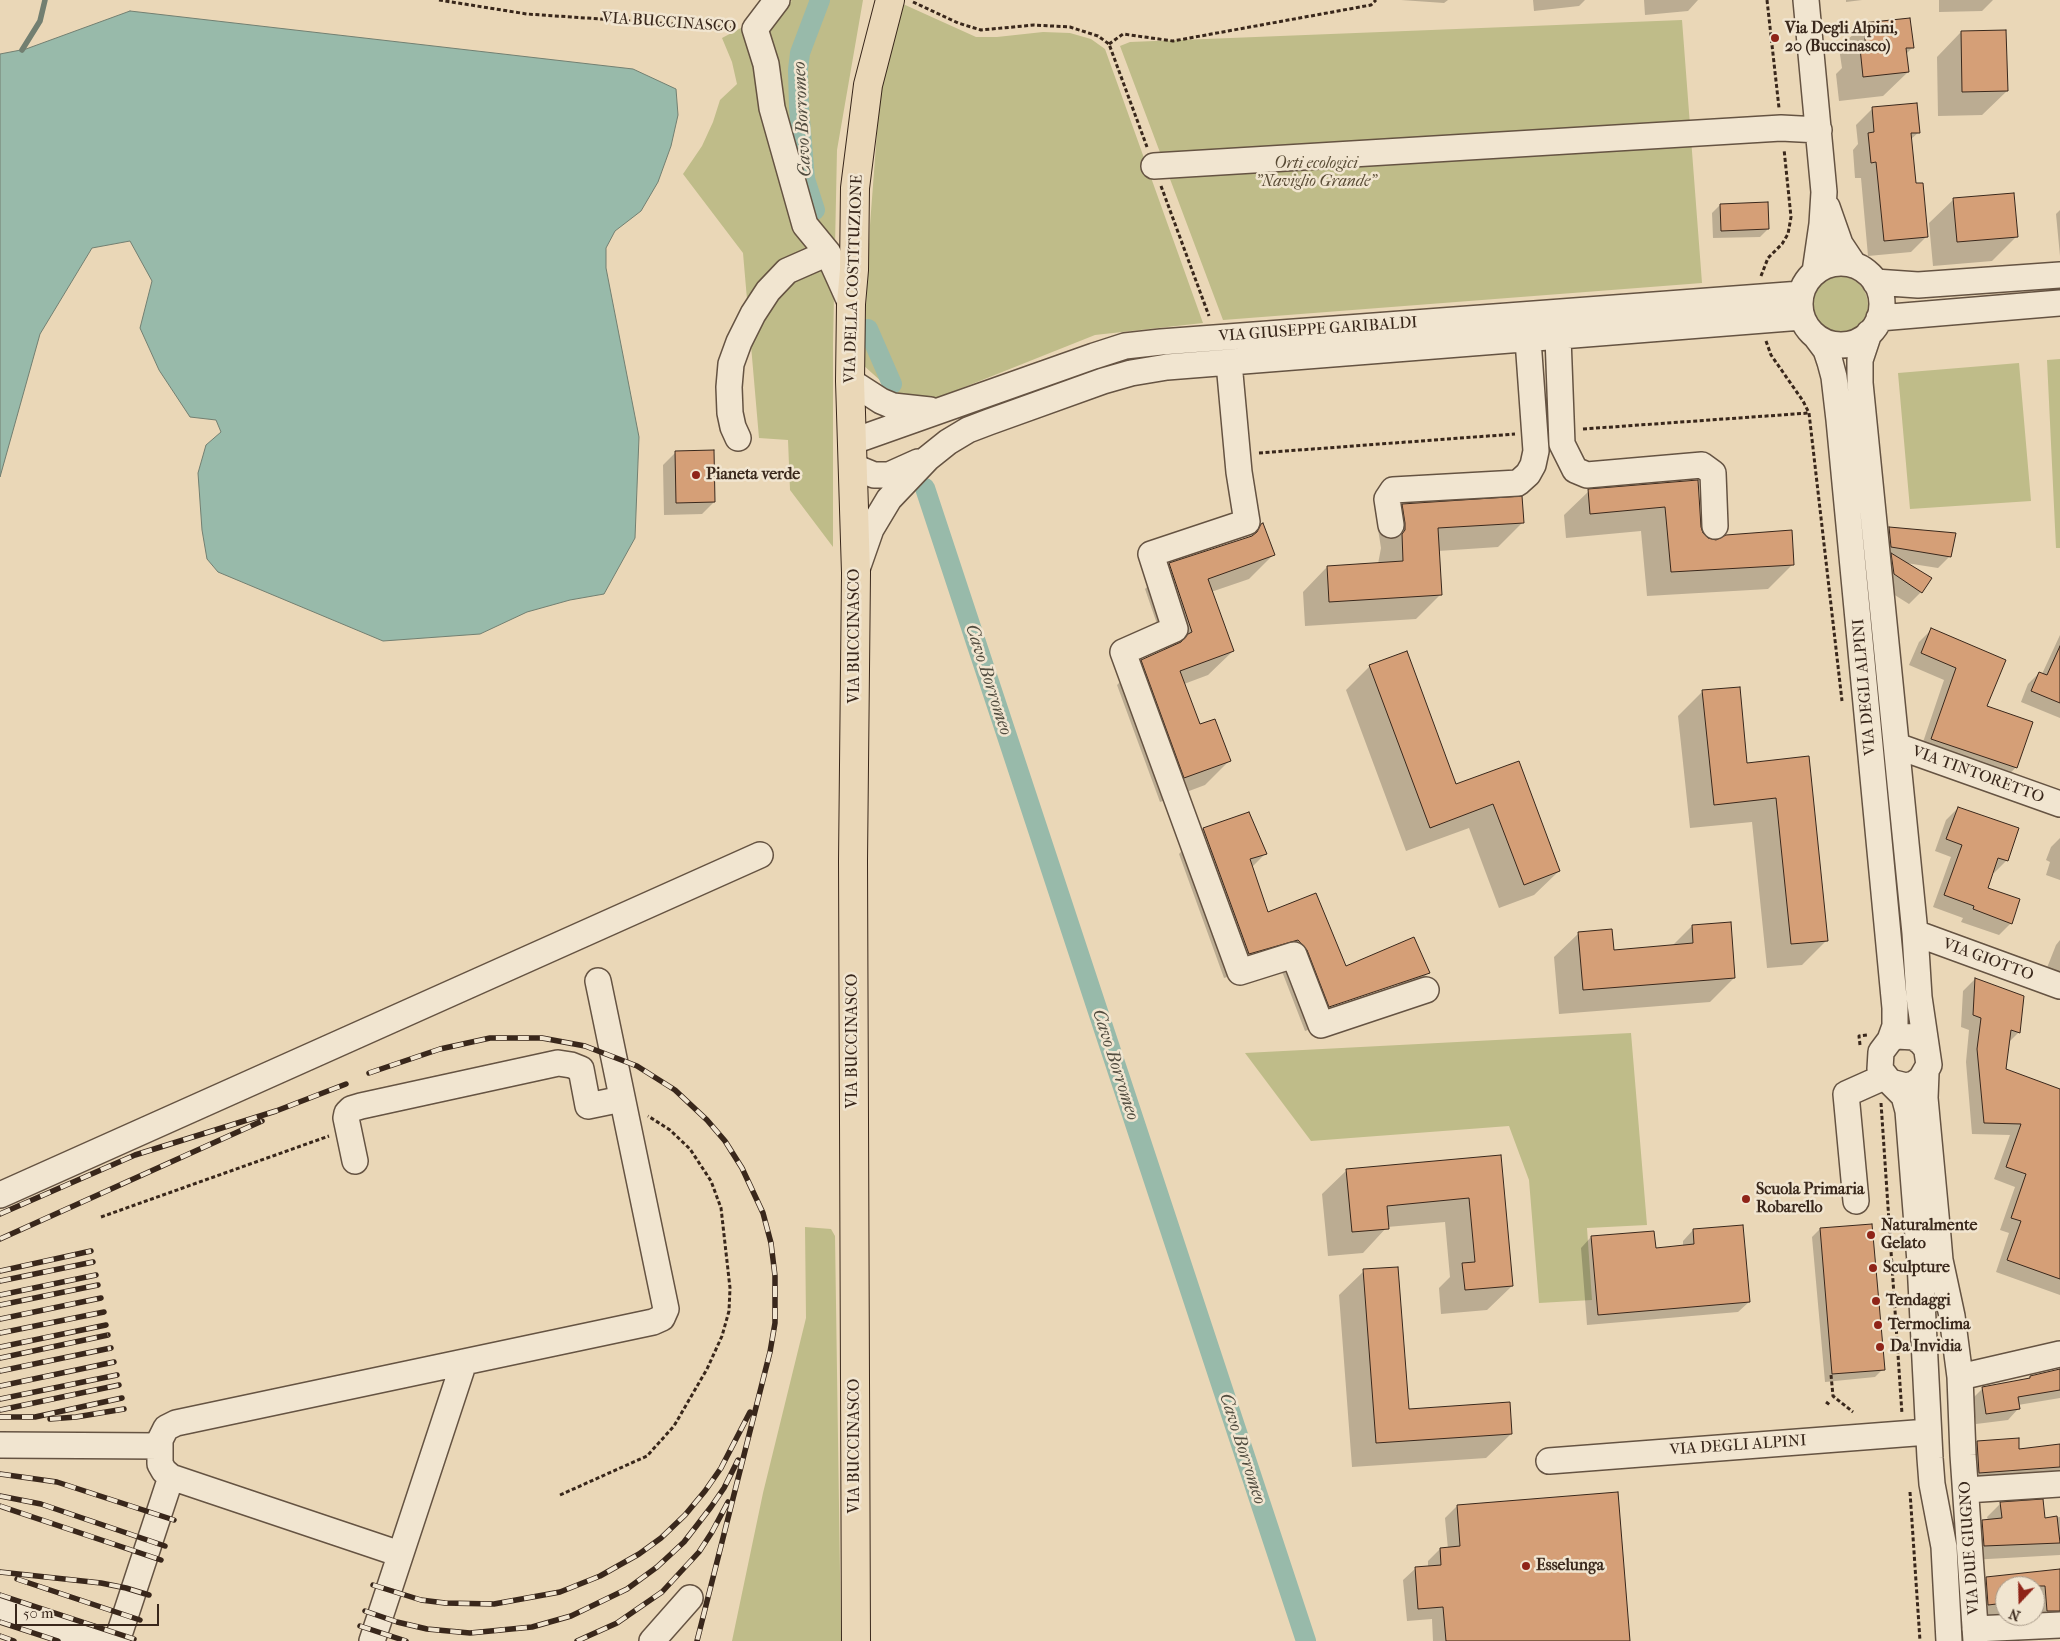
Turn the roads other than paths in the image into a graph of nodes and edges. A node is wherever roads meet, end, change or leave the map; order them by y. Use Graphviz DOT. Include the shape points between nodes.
graph roads {
  1 [pos="777,0"];
  2 [pos="890,0"];
  3 [pos="1806,0"];
  4 [pos="1819,130"];
  5 [pos="1154,166"];
  6 [pos="1824,192"];
  7 [pos="828,253"];
  8 [pos="1854,265"];
  9 [pos="1815,272"];
  10 [pos="2060,275"];
  11 [pos="1875,282"];
  12 [pos="2060,303"];
  13 [pos="851,304"];
  14 [pos="1801,305"];
  15 [pos="1760,309"];
  16 [pos="1874,326"];
  17 [pos="1558,337"];
  18 [pos="1817,338"];
  19 [pos="1528,340"];
  20 [pos="1229,363"];
  21 [pos="850,381"];
  22 [pos="938,411"];
  23 [pos="738,438"];
  24 [pos="852,454"];
  25 [pos="928,458"];
  26 [pos="1391,525"];
  27 [pos="1715,526"];
  28 [pos="856,573"];
  29 [pos="1897,746"];
  30 [pos="2060,804"];
  31 [pos="760,855"];
  32 [pos="1915,933"];
  33 [pos="598,981"];
  34 [pos="2060,986"];
  35 [pos="1426,990"];
  36 [pos="1881,1038"];
  37 [pos="1926,1048"];
  38 [pos="1926,1073"];
  39 [pos="1881,1081"];
  40 [pos="622,1099"];
  41 [pos="355,1161"];
  42 [pos="0,1195"];
  43 [pos="1856,1201"];
  44 [pos="2060,1354"];
  45 [pos="464,1362"];
  46 [pos="1960,1376"];
  47 [pos="1928,1432"];
  48 [pos="0,1445"];
  49 [pos="160,1446"];
  50 [pos="1548,1461"];
  51 [pos="171,1477"];
  52 [pos="2060,1484"];
  53 [pos="1966,1490"];
  54 [pos="400,1554"];
  55 [pos="690,1598"];
  56 [pos="0,1608"];
  57 [pos="2060,1624"];
  58 [pos="1976,1635"];
  59 [pos="99,1641"];
  60 [pos="118,1641"];
  61 [pos="372,1641"];
  62 [pos="652,1641"];
  63 [pos="856,1641"];
  64 [pos="1949,1641"];
  1 -- 7 [label="street, VIA BUCCINASCO" via="755,29 766,64 772,109 802,216 809,231"];
  2 -- 13 [label="main road, VIA DELLA COSTITUZIONE" via="868,85 855,188"];
  3 -- 4 [label="street"];
  4 -- 5 [label="street" via="1782,128"];
  4 -- 6 [label="street"];
  6 -- 8 [label="street" via="1836,235"];
  6 -- 9 [label="street"];
  7 -- 13 [label="street, VIA BUCCINASCO"];
  7 -- 23 [label="street" via="788,271 768,291 739,342 731,364 729,387 730,413"];
  8 -- 9 [label="street" via="1833,264"];
  8 -- 11 [label="street"];
  9 -- 14 [label="street" via="1806,282"];
  10 -- 11 [label="street" via="1918,285"];
  11 -- 16 [label="street" via="1881,300"];
  12 -- 16 [label="street"];
  13 -- 21 [label="main road, VIA DELLA COSTITUZIONE"];
  14 -- 15 [label="street, VIA GIUSEPPE GARIBALDI"];
  14 -- 18 [label="street" via="1808,328"];
  15 -- 17 [label="street, VIA GIUSEPPE GARIBALDI"];
  15 -- 22 [label="street, VIA GIUSEPPE GARIBALDI" via="1218,338 1125,346"];
  16 -- 18 [label="street" via="1855,342 1842,345"];
  16 -- 29 [label="street" via="1861,354 1860,383"];
  17 -- 19 [label="street, VIA GIUSEPPE GARIBALDI"];
  17 -- 27 [label="street" via="1562,444 1575,470 1587,475 1702,465 1713,473"];
  18 -- 36 [label="street, VIA DEGLI ALPINI" via="1830,362 1839,420 1895,1008 1895,1026"];
  19 -- 20 [label="street, VIA GIUSEPPE GARIBALDI"];
  19 -- 26 [label="street" via="1536,450 1528,474 1518,483 1393,490 1387,499"];
  20 -- 25 [label="street, VIA GIUSEPPE GARIBALDI" via="1166,367 1103,381 968,430"];
  20 -- 35 [label="street" via="1239,472 1248,522 1151,554 1175,629 1123,652 1240,972 1294,955 1322,1025"];
  21 -- 22 [label="street" via="893,406"];
  21 -- 24 [label="main road, VIA DELLA COSTITUZIONE"];
  22 -- 24 [label="street, VIA GIUSEPPE GARIBALDI"];
  24 -- 25 [label="street" via="874,475 889,475"];
  24 -- 28 [label="main road, VIA BUCCINASCO"];
  25 -- 28 [label="street" via="889,499 871,529"];
  28 -- 63 [label="main road, VIA BUCCINASCO" via="853,881"];
  29 -- 30 [label="street, VIA TINTORETTO"];
  29 -- 32 [label="street"];
  31 -- 42 [label="street"];
  32 -- 34 [label="street, VIA GIOTTO"];
  32 -- 37 [label="street"];
  33 -- 40 [label="street"];
  36 -- 37 [label="street" via="1914,1037"];
  36 -- 39 [label="street"];
  37 -- 38 [label="street" via="1929,1065"];
  38 -- 39 [label="street" via="1914,1084"];
  38 -- 46 [label="street" via="1925,1098 1938,1237"];
  39 -- 43 [label="street" via="1846,1094"];
  39 -- 47 [label="street" via="1904,1096 1908,1111 1920,1262"];
  40 -- 41 [label="street" via="588,1106 581,1069 558,1063 351,1109 346,1118"];
  40 -- 45 [label="street" via="666,1309 664,1315 654,1322"];
  44 -- 46 [label="street"];
  45 -- 49 [label="street" via="176,1423 166,1428"];
  45 -- 54 [label="street"];
  46 -- 53 [label="street, VIA DUE GIUGNO"];
  47 -- 50 [label="street, VIA DEGLI ALPINI"];
  47 -- 64 [label="street, VIA DUE GIUGNO" via="1932,1484 1944,1546"];
  48 -- 49 [label="street"];
  49 -- 51 [label="street" via="160,1464"];
  51 -- 54 [label="street"];
  51 -- 60 [label="street"];
  52 -- 53 [label="street"];
  53 -- 58 [label="street, VIA DUE GIUGNO"];
  54 -- 61 [label="street"];
  55 -- 62 [label="street"];
  56 -- 59 [label="street"];
  57 -- 58 [label="street"];
}
